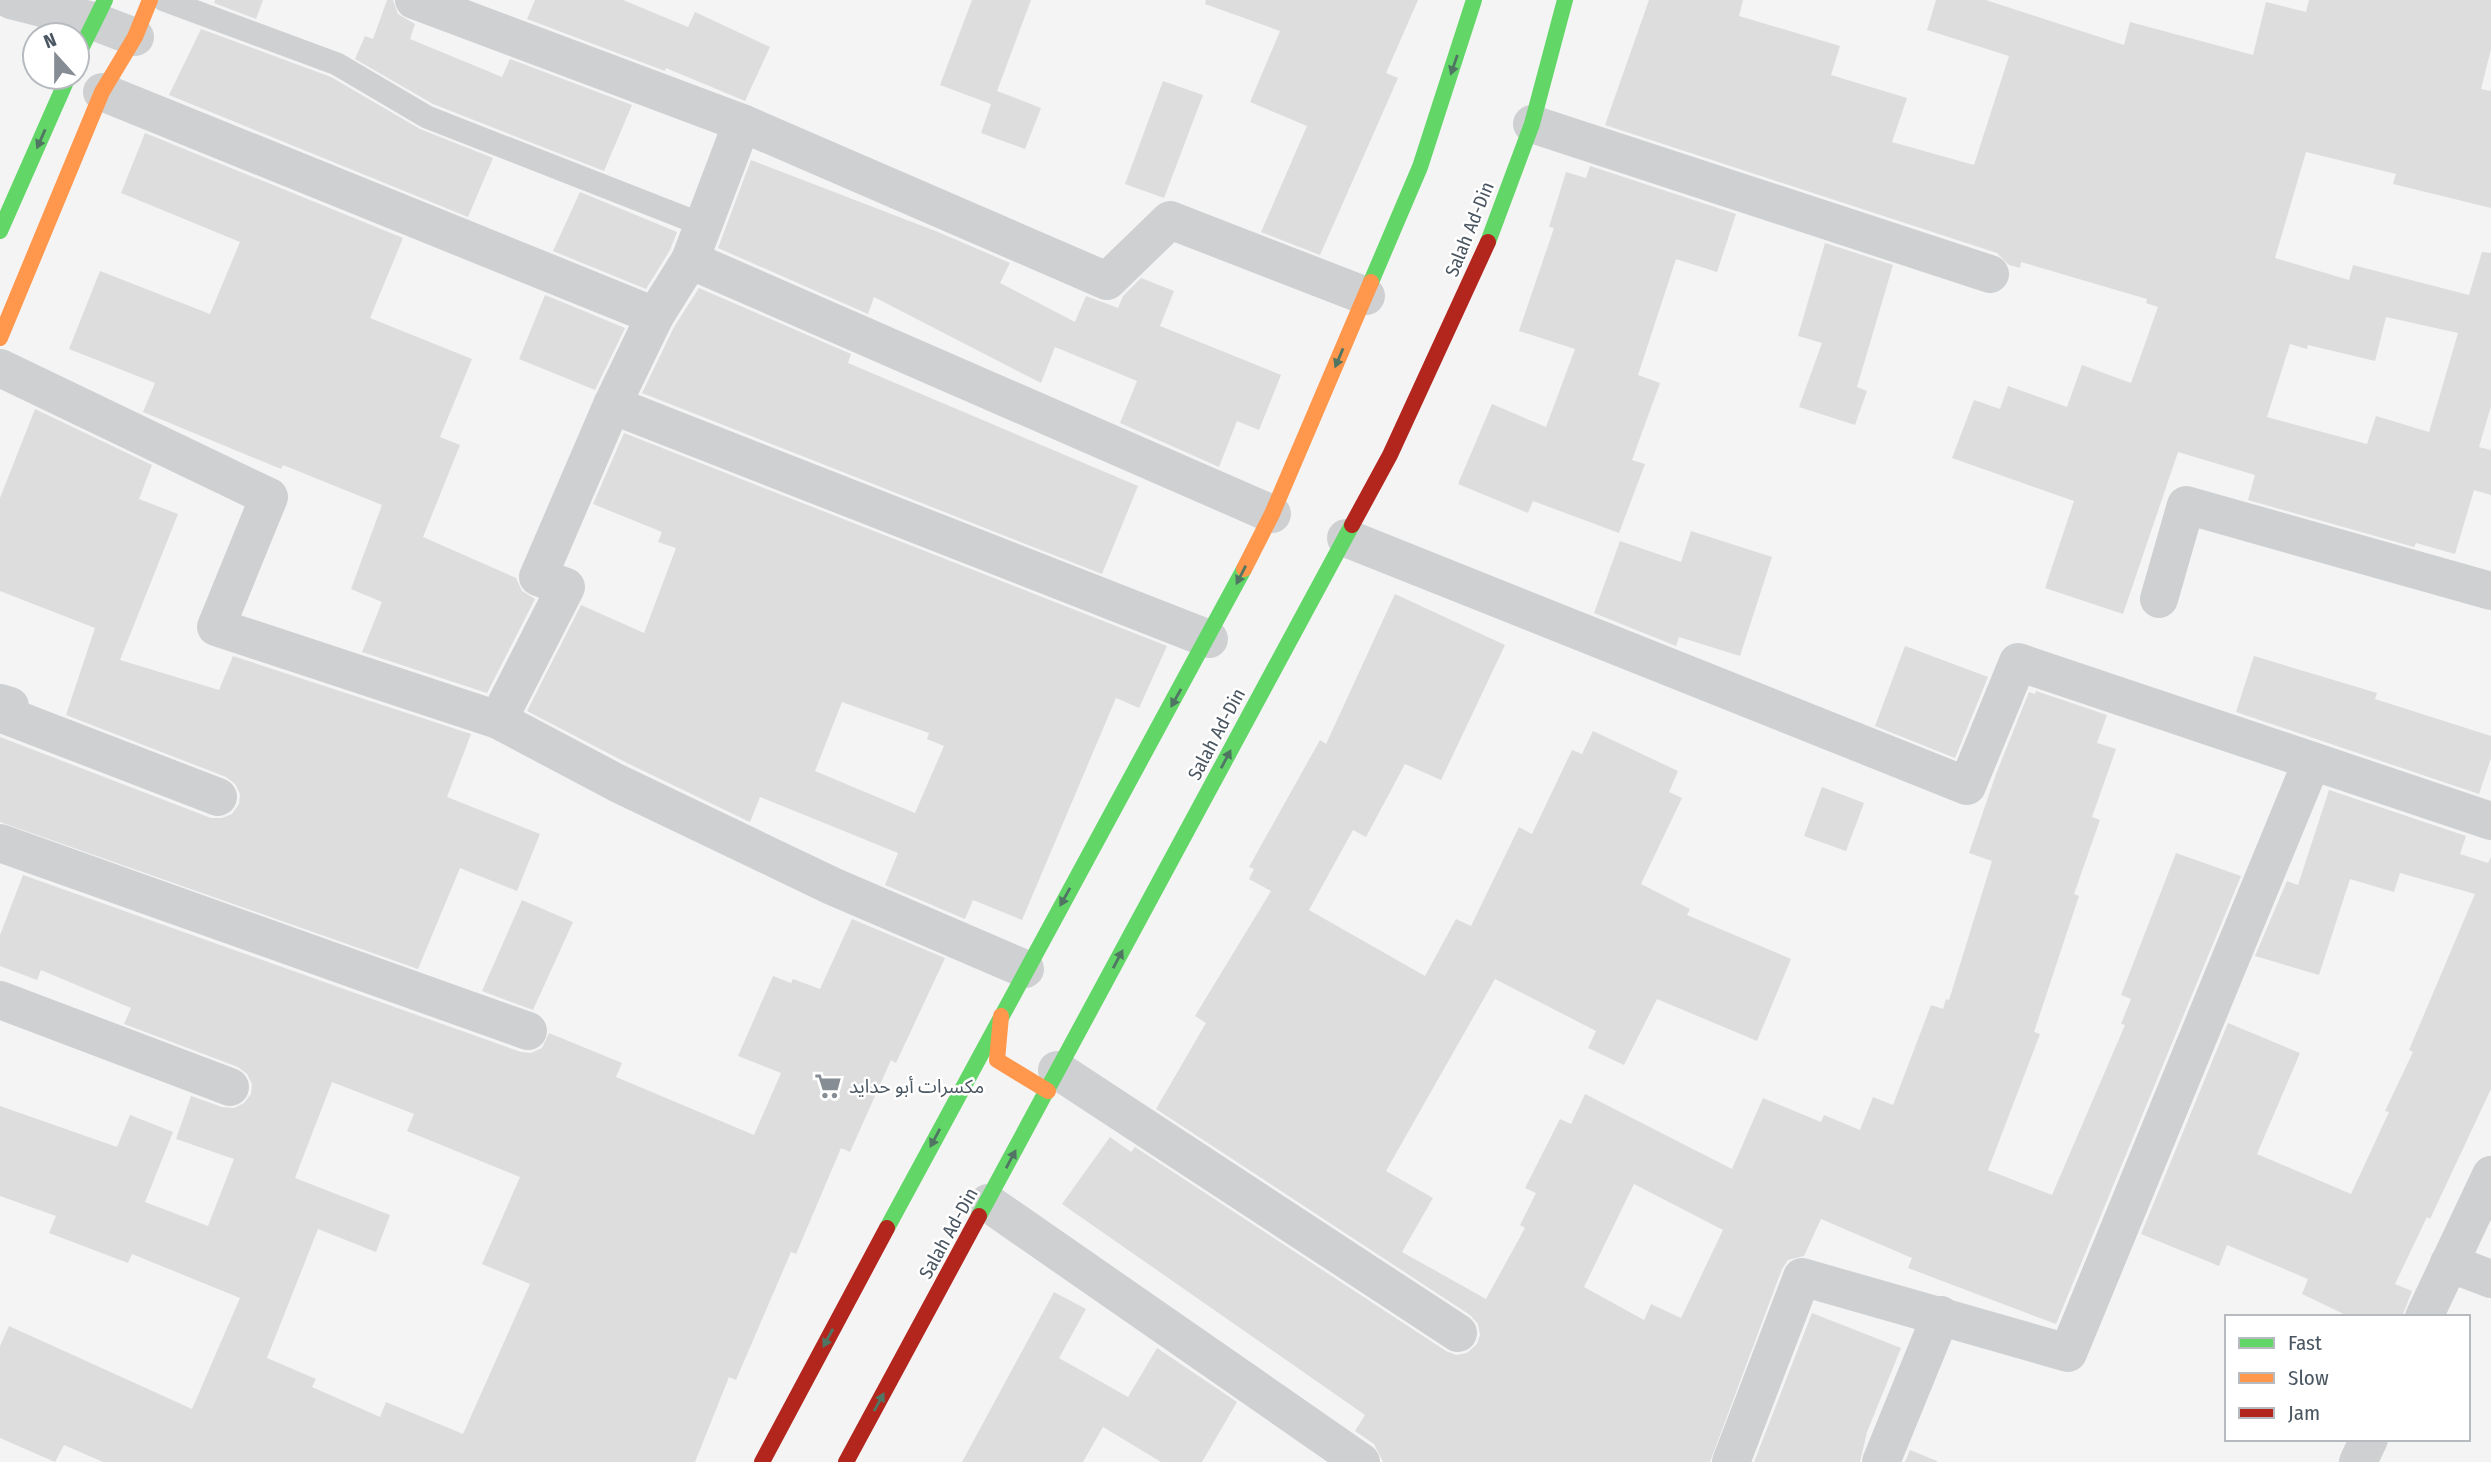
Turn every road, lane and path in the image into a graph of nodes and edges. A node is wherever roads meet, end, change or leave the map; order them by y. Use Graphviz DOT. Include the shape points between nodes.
graph roads {
  1 [pos="11,0"];
  2 [pos="150,0"];
  3 [pos="164,0"];
  4 [pos="414,0"];
  5 [pos="1474,0"];
  6 [pos="1565,0"];
  7 [pos="99,11"];
  8 [pos="91,28"];
  9 [pos="135,37"];
  10 [pos="91,78"];
  11 [pos="91,86"];
  12 [pos="81,91"];
  13 [pos="83,91"];
  14 [pos="742,123"];
  15 [pos="1532,124"];
  16 [pos="703,225"];
  17 [pos="0,231"];
  18 [pos="690,260"];
  19 [pos="1990,274"];
  20 [pos="1366,296"];
  21 [pos="655,316"];
  22 [pos="0,338"];
  23 [pos="0,368"];
  24 [pos="612,405"];
  25 [pos="1272,514"];
  26 [pos="1346,538"];
  27 [pos="2491,591"];
  28 [pos="2159,599"];
  29 [pos="1209,639"];
  30 [pos="0,703"];
  31 [pos="498,719"];
  32 [pos="2312,761"];
  33 [pos="218,797"];
  34 [pos="2491,821"];
  35 [pos="0,843"];
  36 [pos="1024,969"];
  37 [pos="0,1000"];
  38 [pos="1001,1014"];
  39 [pos="528,1031"];
  40 [pos="1052,1081"];
  41 [pos="230,1087"];
  42 [pos="2491,1175"];
  43 [pos="988,1203"];
  44 [pos="2449,1263"];
  45 [pos="2491,1279"];
  46 [pos="1941,1315"];
  47 [pos="2425,1315"];
  48 [pos="1458,1333"];
  49 [pos="2368,1441"];
  50 [pos="762,1462"];
  51 [pos="846,1462"];
  52 [pos="1361,1462"];
  53 [pos="1731,1462"];
  54 [pos="1881,1462"];
  55 [pos="2358,1462"];
  1 -- 7 [label="street"];
  2 -- 9 [label="main road"];
  3 -- 16 [label="lane" via="337,64 427,117"];
  4 -- 14 [label="street"];
  5 -- 20 [label="main road, one-way" via="1420,167"];
  6 -- 15 [label="main road, Salah Ad-Din"];
  7 -- 8 [label="main road"];
  7 -- 9 [label="street"];
  9 -- 10 [label="main road"];
  11 -- 21 [label="street"];
  12 -- 17 [label="main road, one-way"];
  13 -- 22 [label="main road"];
  14 -- 16 [label="street"];
  14 -- 20 [label="street" via="1107,281 1170,220"];
  15 -- 19 [label="street"];
  15 -- 26 [label="main road, Salah Ad-Din" via="1486,248 1390,455"];
  16 -- 18 [label="street"];
  18 -- 21 [label="street"];
  18 -- 25 [label="street"];
  20 -- 25 [label="main road, one-way"];
  21 -- 24 [label="street"];
  23 -- 31 [label="street" via="269,497 216,627"];
  24 -- 29 [label="street"];
  24 -- 31 [label="street" via="538,577 566,587"];
  25 -- 29 [label="main road, one-way"];
  26 -- 32 [label="street" via="1967,786 2018,662"];
  40 -- 26 [label="main road, Salah Ad-Din, one-way"];
  27 -- 28 [label="street" via="2186,505"];
  29 -- 36 [label="main road, one-way"];
  30 -- 33 [label="street" via="10,706 5,715"];
  31 -- 36 [label="street" via="617,783 832,886"];
  32 -- 34 [label="street"];
  32 -- 46 [label="street" via="2068,1353"];
  35 -- 39 [label="street"];
  36 -- 38 [label="main road"];
  37 -- 41 [label="street"];
  38 -- 40 [label="main road" via="997,1060"];
  38 -- 50 [label="main road, one-way"];
  43 -- 40 [label="main road, Salah Ad-Din, one-way"];
  40 -- 48 [label="street"];
  42 -- 44 [label="street"];
  51 -- 43 [label="main road, Salah Ad-Din, one-way"];
  43 -- 52 [label="street"];
  44 -- 45 [label="street"];
  44 -- 47 [label="street"];
  46 -- 53 [label="street" via="1802,1277"];
  46 -- 54 [label="street"];
  49 -- 55 [label="street"];
}
